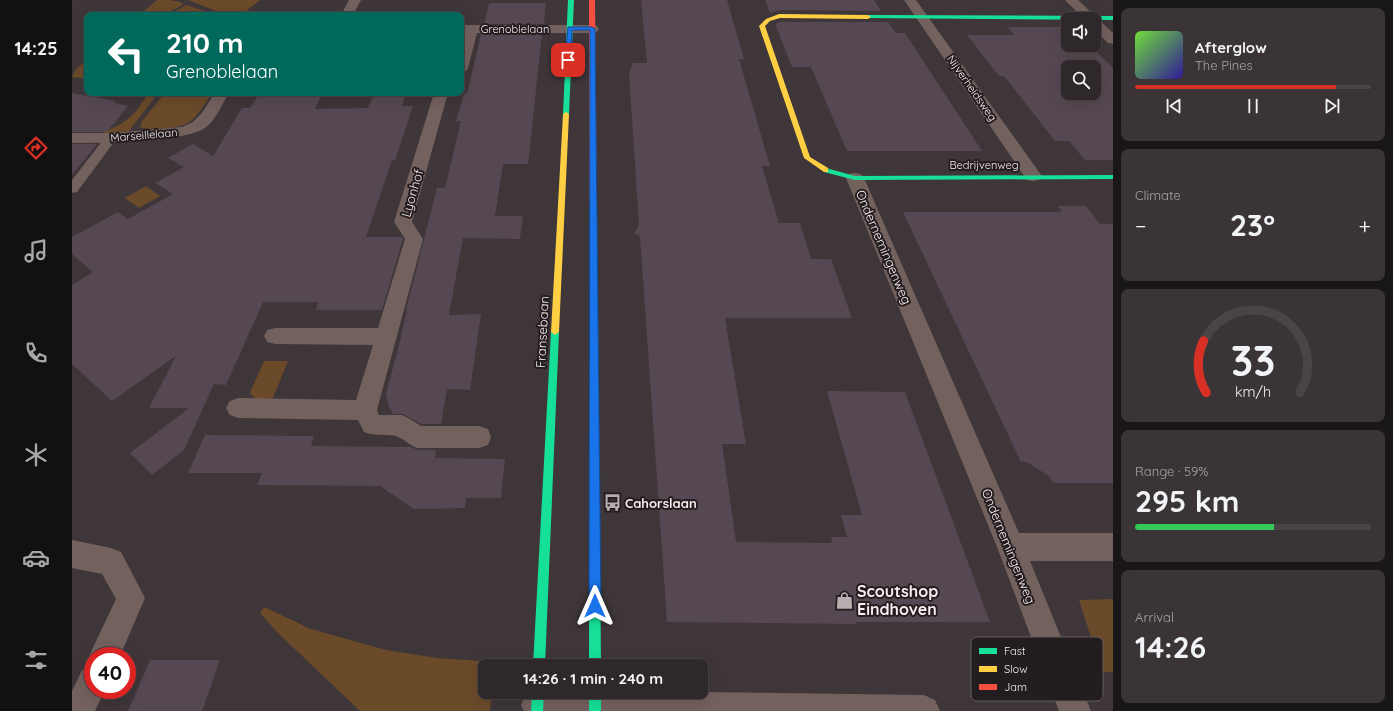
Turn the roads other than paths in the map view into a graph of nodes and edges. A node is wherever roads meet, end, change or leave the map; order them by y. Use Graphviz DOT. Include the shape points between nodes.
graph roads {
  1 [pos="355,0"];
  2 [pos="571,0"];
  3 [pos="592,0"];
  4 [pos="910,0"];
  5 [pos="1071,0"];
  6 [pos="349,12"];
  7 [pos="1084,12"];
  8 [pos="922,16"];
  9 [pos="1061,18"];
  10 [pos="1113,18"];
  11 [pos="1101,19"];
  12 [pos="1101,28"];
  13 [pos="466,29"];
  14 [pos="570,29"];
  15 [pos="592,29"];
  16 [pos="1113,40"];
  17 [pos="464,45"];
  18 [pos="220,96"];
  19 [pos="439,96"];
  20 [pos="72,138"];
  21 [pos="111,138"];
  22 [pos="1033,176"];
  23 [pos="1113,177"];
  24 [pos="855,178"];
  25 [pos="72,189"];
  26 [pos="275,336"];
  27 [pos="385,337"];
  28 [pos="238,408"];
  29 [pos="365,410"];
  30 [pos="479,437"];
  31 [pos="1011,547"];
  32 [pos="1113,547"];
  33 [pos="72,554"];
  34 [pos="1046,637"];
  35 [pos="108,647"];
  36 [pos="539,659"];
  37 [pos="595,659"];
  38 [pos="85,699"];
  39 [pos="1071,701"];
  40 [pos="537,703"];
  41 [pos="595,703"];
  42 [pos="805,710"];
  43 [pos="79,711"];
  44 [pos="924,711"];
  45 [pos="1075,711"];
  1 -- 6 [label="street"];
  2 -- 14 [label="street, Fransebaan"];
  3 -- 15 [label="street"];
  4 -- 8 [label="street, Nijverheidsweg"];
  5 -- 7 [label="street"];
  8 -- 9 [label="street, Ondernemingenweg"];
  8 -- 22 [label="street, Nijverheidsweg"];
  8 -- 24 [label="street, Ondernemingenweg" via="779,16 768,20 762,26 807,158 824,170"];
  10 -- 11 [label="street, Ondernemingenweg"];
  12 -- 16 [label="street"];
  13 -- 14 [label="street, Grenoblelaan"];
  13 -- 17 [label="street"];
  14 -- 15 [label="street, Grenoblelaan"];
  14 -- 36 [label="street, Fransebaan"];
  15 -- 37 [label="street"];
  18 -- 21 [label="street, Marseillelaan" via="207,117 185,131"];
  19 -- 27 [label="street, Lyonhof" via="403,222 414,239"];
  20 -- 21 [label="street, Marseillelaan"];
  21 -- 25 [label="lane"];
  22 -- 23 [label="street, Bedrijvenweg"];
  22 -- 24 [label="street, Bedrijvenweg"];
  24 -- 31 [label="street, Ondernemingenweg"];
  26 -- 27 [label="street"];
  27 -- 29 [label="street, Lyonhof"];
  28 -- 29 [label="street"];
  29 -- 30 [label="street" via="372,425 402,426 418,437"];
  31 -- 32 [label="street"];
  31 -- 34 [label="street, Ondernemingenweg"];
  33 -- 35 [label="street" via="112,562 131,598"];
  38 -- 43 [label="street"];
  39 -- 45 [label="street, Ondernemingenweg"];
  40 -- 41 [label="street"];
  41 -- 42 [label="street"];
  42 -- 44 [label="street"];
}
